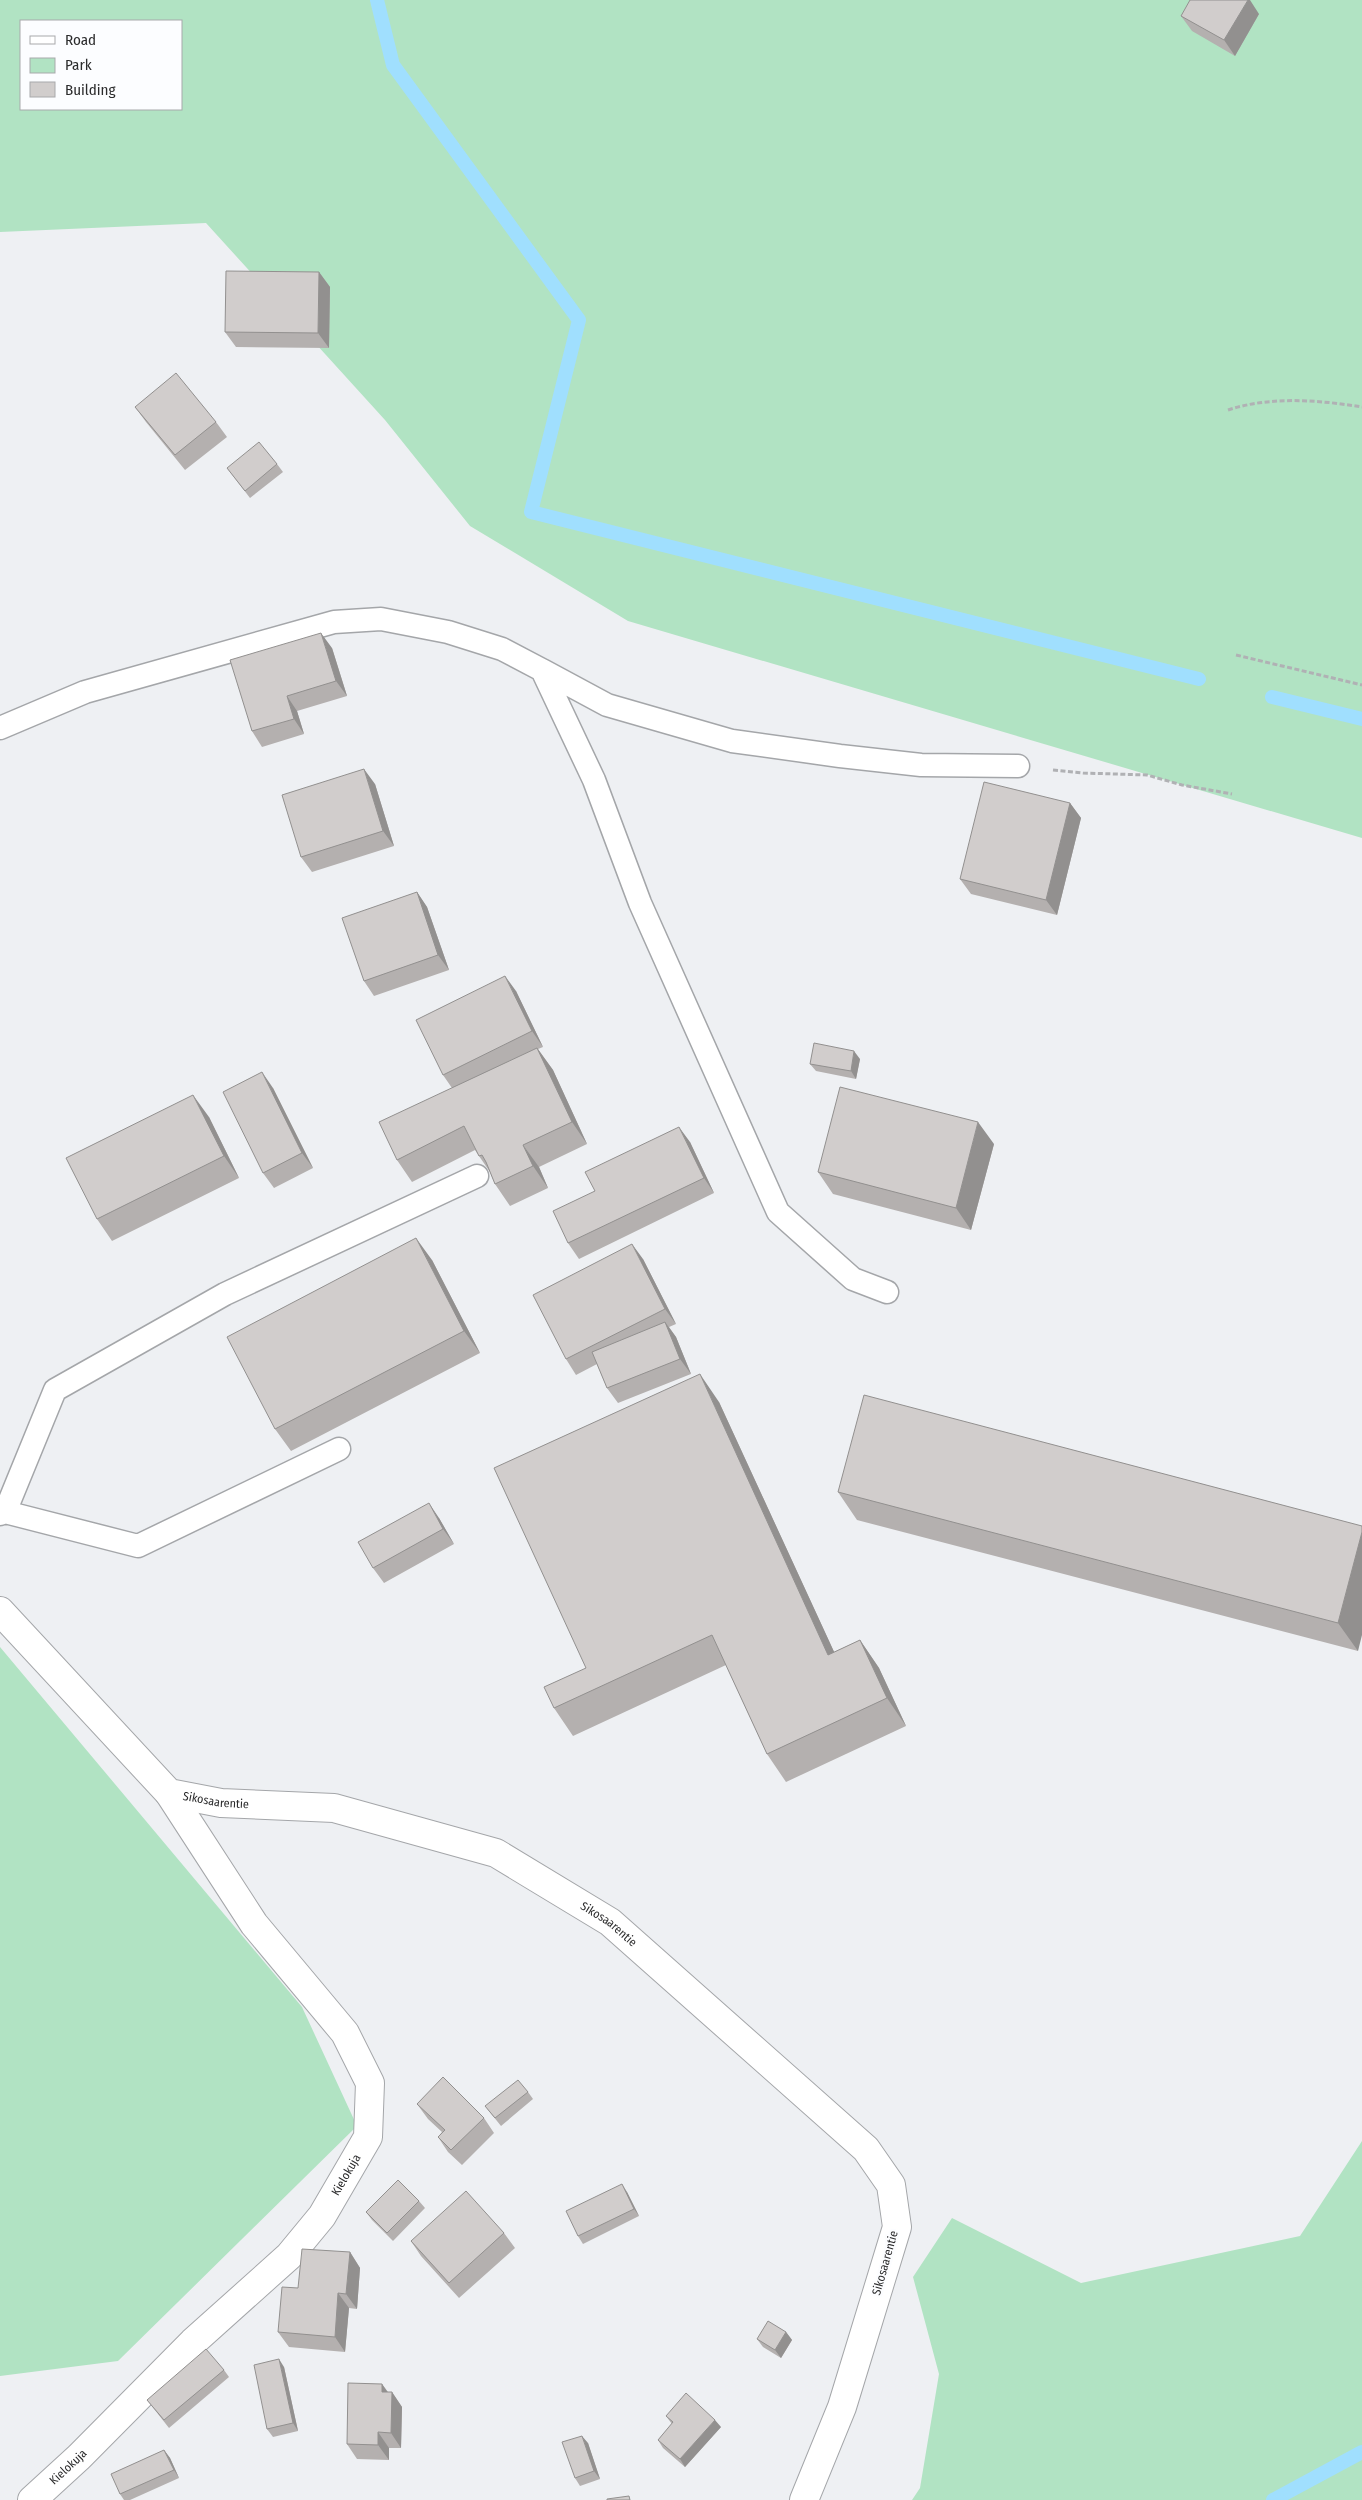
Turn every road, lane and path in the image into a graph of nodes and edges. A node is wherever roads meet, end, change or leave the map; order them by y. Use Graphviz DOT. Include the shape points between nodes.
graph roads {
  1 [pos="1362,407"];
  2 [pos="1228,410"];
  3 [pos="1236,655"];
  4 [pos="542,670"];
  5 [pos="1362,685"];
  6 [pos="0,728"];
  7 [pos="1018,766"];
  8 [pos="1232,794"];
  9 [pos="477,1176"];
  10 [pos="887,1292"];
  11 [pos="339,1449"];
  12 [pos="2,1513"];
  13 [pos="0,1611"];
  14 [pos="169,1793"];
  15 [pos="32,2500"];
  16 [pos="804,2500"];
  1 -- 2 [label="path" via="1332,402 1249,402"];
  3 -- 5 [label="path"];
  4 -- 6 [label="lane" via="502,649 448,632 381,619 334,622 85,692"];
  4 -- 7 [label="lane" via="606,705 732,741 921,764"];
  4 -- 10 [label="lane" via="594,780 640,904 778,1212 853,1279"];
  7 -- 8 [label="path" via="1147,775"];
  9 -- 12 [label="lane" via="225,1294 55,1390"];
  11 -- 12 [label="lane" via="138,1546"];
  13 -- 14 [label="street, Sikosaarentie"];
  14 -- 15 [label="street, Kielokuja" via="254,1924 345,2033 370,2083 368,2137 322,2216 289,2256 193,2342"];
  14 -- 16 [label="street, Sikosaarentie" via="221,1802 334,1808 496,1853 610,1922 866,2149 891,2185 897,2227 842,2407"];
}
